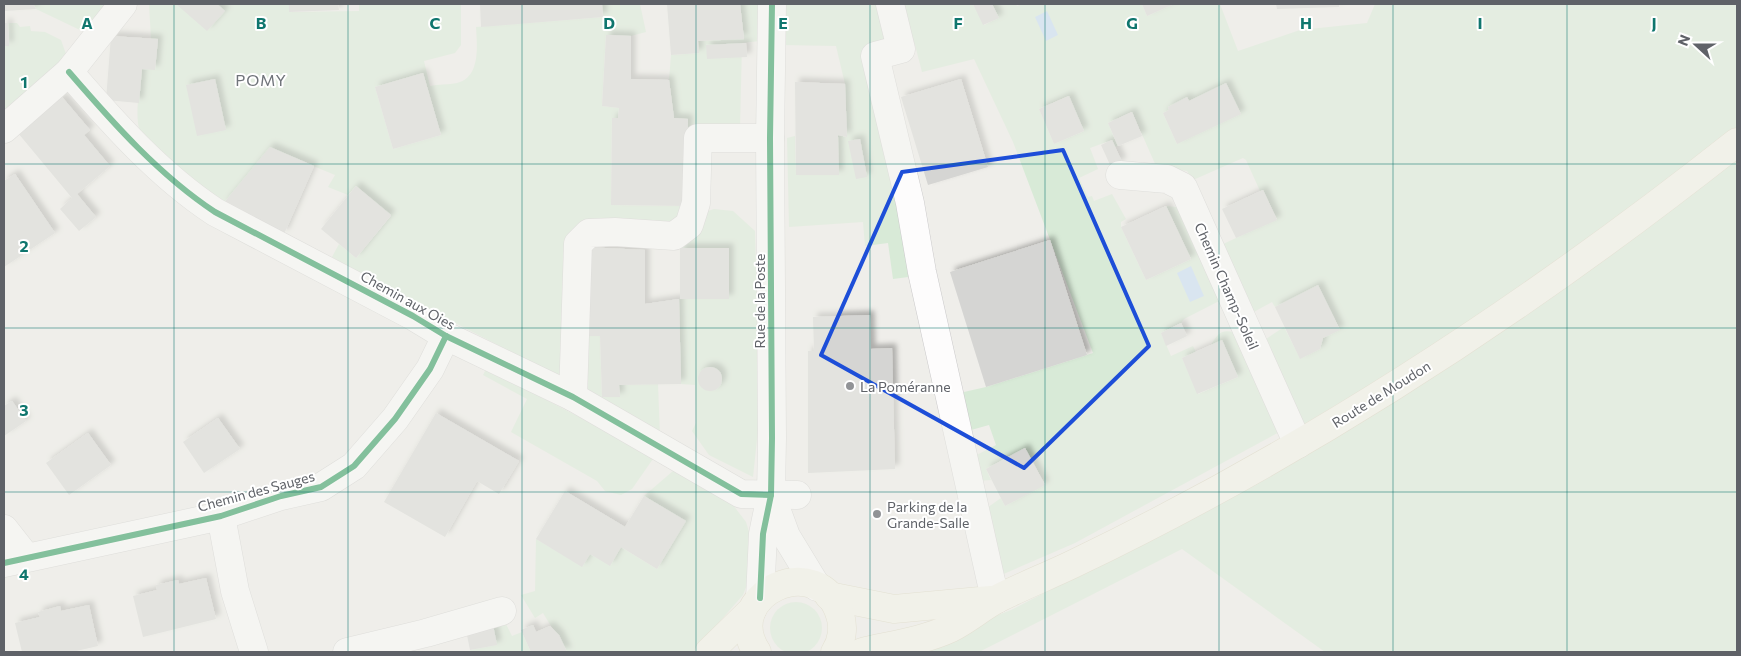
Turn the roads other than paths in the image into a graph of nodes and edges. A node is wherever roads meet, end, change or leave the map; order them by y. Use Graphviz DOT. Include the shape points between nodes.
graph roads {
  1 [pos="123,4"];
  2 [pos="772,4"];
  3 [pos="890,4"];
  4 [pos="69,72"];
  5 [pos="4,129"];
  6 [pos="770,138"];
  7 [pos="1737,142"];
  8 [pos="1120,175"];
  9 [pos="446,336"];
  10 [pos="572,397"];
  11 [pos="1298,444"];
  12 [pos="784,495"];
  13 [pos="221,516"];
  14 [pos="4,529"];
  15 [pos="15,560"];
  16 [pos="823,591"];
  17 [pos="997,599"];
  18 [pos="756,604"];
  19 [pos="502,611"];
  20 [pos="254,652"];
  21 [pos="347,652"];
  22 [pos="709,652"];
  23 [pos="757,652"];
  24 [pos="835,652"];
  25 [pos="862,652"];
  1 -- 4 [label="street"];
  2 -- 6 [label="street, Rue de la Poste"];
  3 -- 17 [label="street" via="901,48 875,56"];
  4 -- 5 [label="street"];
  4 -- 9 [label="street, Chemin aux Oies" via="114,125 189,195"];
  6 -- 10 [label="street" via="698,138 696,203 689,225 674,236 589,233 578,244"];
  6 -- 12 [label="street, Rue de la Poste"];
  7 -- 11 [label="main road, Route de Moudon" via="1526,301"];
  8 -- 11 [label="street, Chemin Champ-Soleil" via="1166,179 1183,187"];
  9 -- 10 [label="street, Chemin aux Oies"];
  9 -- 13 [label="street, Chemin des Sauges" via="430,369 396,419 354,466 321,487"];
  10 -- 12 [label="street, Chemin aux Oies" via="741,494"];
  11 -- 17 [label="main road, Route de Moudon" via="1101,551"];
  12 -- 16 [label="street, Rue de la Poste" via="786,536"];
  12 -- 18 [label="street, Rue de la Poste" via="763,534"];
  13 -- 15 [label="street, Chemin des Sauges"];
  13 -- 20 [label="street, Chemin des Sauges" via="235,591"];
  14 -- 15 [label="street, Chemin des Sauges"];
  16 -- 17 [label="main road, Route de Moudon" via="894,609"];
  16 -- 18 [label="main road, Route de Moudon" via="802,582 787,582 772,587"];
  16 -- 24 [label="main road" via="838,607 842,621 842,635"];
  17 -- 25 [label="main road, Route de Moudon" via="952,627"];
  18 -- 22 [label="main road"];
  18 -- 23 [label="main road" via="749,628 752,646"];
  19 -- 21 [label="street"];
}
